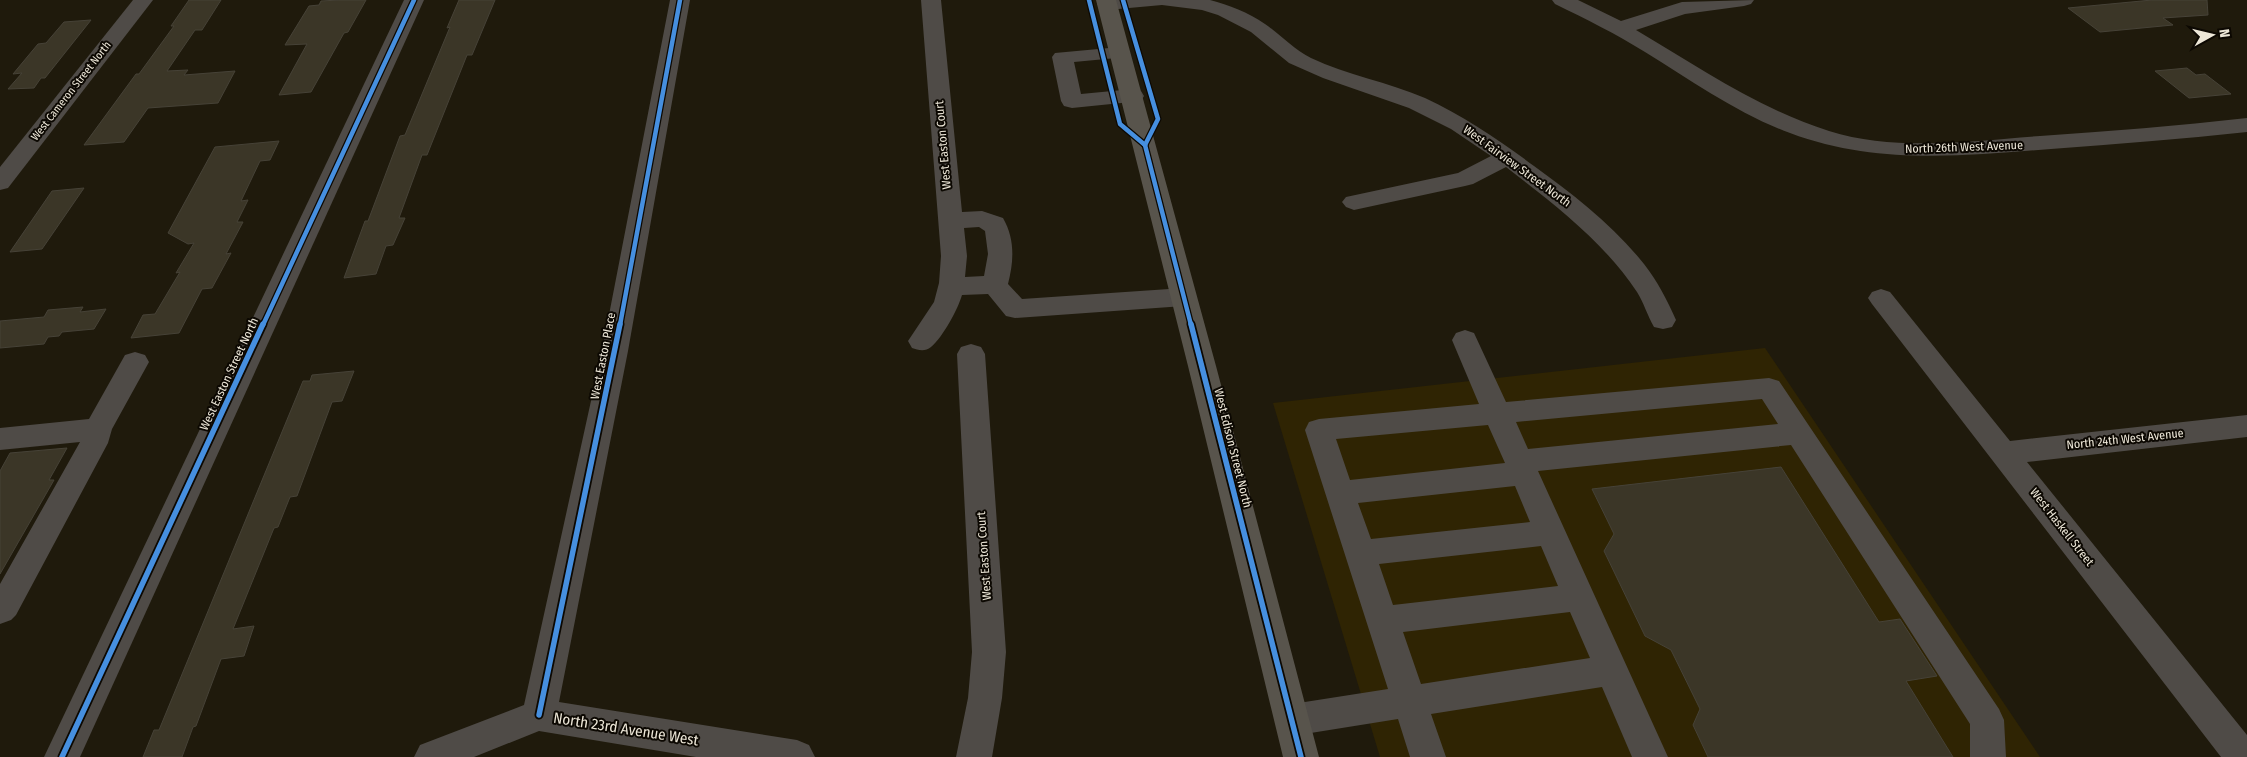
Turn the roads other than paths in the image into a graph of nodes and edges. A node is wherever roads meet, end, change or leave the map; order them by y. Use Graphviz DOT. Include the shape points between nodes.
graph roads {
  1 [pos="143,0"];
  2 [pos="414,0"];
  3 [pos="680,0"];
  4 [pos="930,0"];
  5 [pos="1159,0"];
  6 [pos="1165,0"];
  7 [pos="1562,0"];
  8 [pos="1744,0"];
  9 [pos="1107,2"];
  10 [pos="1620,28"];
  11 [pos="1120,53"];
  12 [pos="1133,96"];
  13 [pos="2247,125"];
  14 [pos="1507,157"];
  15 [pos="0,183"];
  16 [pos="1354,202"];
  17 [pos="950,221"];
  18 [pos="995,285"];
  19 [pos="952,286"];
  20 [pos="1184,297"];
  21 [pos="1881,298"];
  22 [pos="1663,320"];
  23 [pos="1465,340"];
  24 [pos="921,341"];
  25 [pos="971,354"];
  26 [pos="135,362"];
  27 [pos="1497,412"];
  28 [pos="2247,426"];
  29 [pos="98,428"];
  30 [pos="1798,432"];
  31 [pos="0,439"];
  32 [pos="2004,453"];
  33 [pos="1522,467"];
  34 [pos="1340,493"];
  35 [pos="1550,532"];
  36 [pos="1360,553"];
  37 [pos="0,585"];
  38 [pos="1580,597"];
  39 [pos="0,610"];
  40 [pos="1382,620"];
  41 [pos="1612,670"];
  42 [pos="1410,702"];
  43 [pos="539,715"];
  44 [pos="1292,720"];
  45 [pos="62,757"];
  46 [pos="432,757"];
  47 [pos="796,757"];
  48 [pos="974,757"];
  49 [pos="1301,757"];
  50 [pos="1428,757"];
  51 [pos="1650,757"];
  52 [pos="1988,757"];
  53 [pos="2243,757"];
  1 -- 15 [label="street, West Cameron Street North"];
  2 -- 45 [label="street, West Easton Street North"];
  3 -- 43 [label="street, West Easton Place" via="615,351"];
  4 -- 17 [label="street, West Easton Court"];
  5 -- 9 [label="street"];
  6 -- 14 [label="street, West Fairview Street North" via="1205,4 1240,18 1296,59 1417,103 1474,132"];
  7 -- 10 [label="street, North 26th West Avenue"];
  8 -- 10 [label="street" via="1682,8"];
  9 -- 11 [label="main road, West Edison Street North"];
  10 -- 13 [label="street, North 26th West Avenue" via="1773,118 1798,129 1854,145 1909,150 1956,149"];
  11 -- 12 [label="main road, West Edison Street North"];
  11 -- 12 [label="street" via="1062,58 1072,101"];
  12 -- 20 [label="main road, West Edison Street North"];
  14 -- 16 [label="street" via="1464,178"];
  14 -- 22 [label="street, West Fairview Street North" via="1596,227 1648,289"];
  17 -- 18 [label="street" via="982,219 994,224 998,231 1000,268"];
  17 -- 19 [label="street, West Easton Court" via="954,256"];
  18 -- 19 [label="street"];
  18 -- 20 [label="street" via="1016,309"];
  19 -- 24 [label="street, West Easton Court" via="947,306"];
  20 -- 44 [label="main road, West Edison Street North"];
  21 -- 32 [label="street, West Haskell Street"];
  23 -- 27 [label="street"];
  25 -- 48 [label="street, West Easton Court" via="990,652"];
  26 -- 29 [label="street"];
  27 -- 30 [label="street" via="1769,388"];
  27 -- 33 [label="street"];
  27 -- 34 [label="street" via="1319,430"];
  28 -- 32 [label="street, North 24th West Avenue"];
  29 -- 31 [label="street"];
  29 -- 37 [label="street" via="80,445"];
  29 -- 39 [label="street" via="90,452"];
  30 -- 33 [label="street"];
  30 -- 52 [label="street" via="1986,720"];
  32 -- 53 [label="street, West Haskell Street"];
  33 -- 34 [label="street"];
  33 -- 35 [label="street"];
  34 -- 36 [label="street"];
  35 -- 36 [label="street"];
  35 -- 38 [label="street"];
  36 -- 40 [label="street"];
  38 -- 40 [label="street"];
  38 -- 41 [label="street"];
  40 -- 42 [label="street"];
  41 -- 42 [label="street"];
  41 -- 51 [label="street"];
  42 -- 44 [label="street"];
  42 -- 50 [label="street"];
  43 -- 46 [label="street, North 23rd Avenue West"];
  43 -- 47 [label="street, North 23rd Avenue West"];
  44 -- 49 [label="main road, West Edison Street North"];
}
